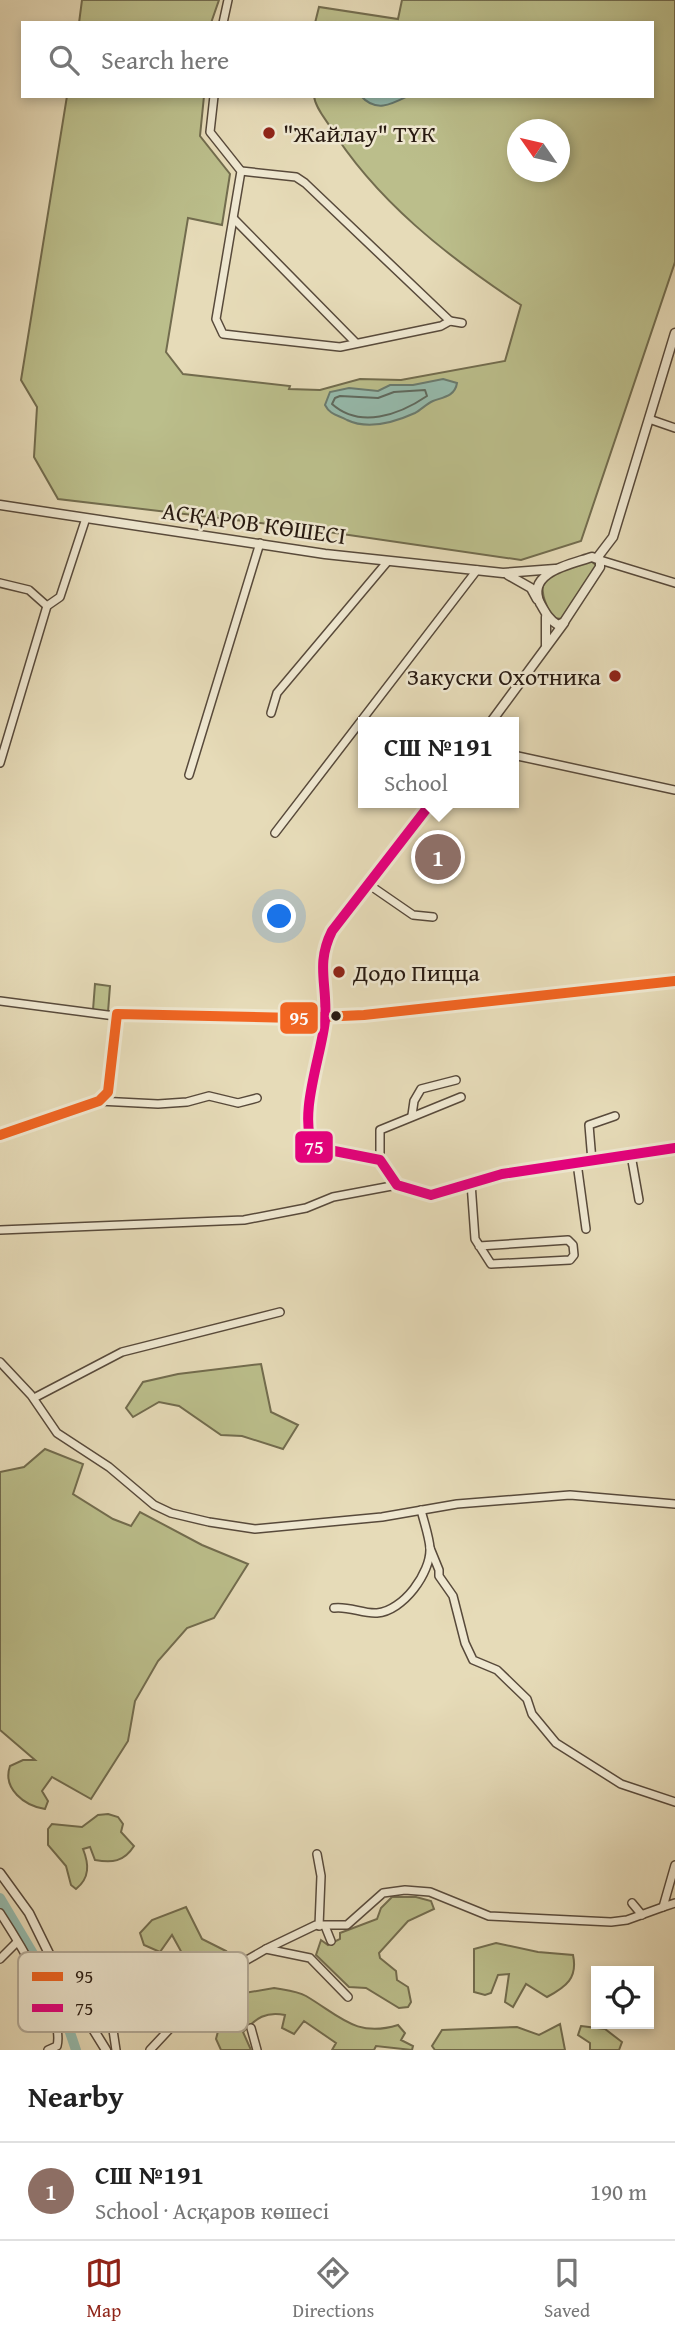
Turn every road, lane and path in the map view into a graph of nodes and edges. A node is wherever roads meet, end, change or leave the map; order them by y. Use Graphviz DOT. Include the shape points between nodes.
graph roads {
  1 [pos="228,0"];
  2 [pos="223,21"];
  3 [pos="214,98"];
  4 [pos="241,171"];
  5 [pos="234,219"];
  6 [pos="450,321"];
  7 [pos="462,323"];
  8 [pos="675,332"];
  9 [pos="356,344"];
  10 [pos="649,419"];
  11 [pos="675,428"];
  12 [pos="0,505"];
  13 [pos="86,518"];
  14 [pos="260,543"];
  15 [pos="598,559"];
  16 [pos="388,561"];
  17 [pos="555,569"];
  18 [pos="477,570"];
  19 [pos="503,573"];
  20 [pos="0,583"];
  21 [pos="675,583"];
  22 [pos="47,606"];
  23 [pos="545,611"];
  24 [pos="564,622"];
  25 [pos="545,648"];
  26 [pos="271,713"];
  27 [pos="365,717"];
  28 [pos="495,717"];
  29 [pos="358,726"];
  30 [pos="519,756"];
  31 [pos="0,763"];
  32 [pos="189,775"];
  33 [pos="675,790"];
  34 [pos="427,808"];
  35 [pos="275,834"];
  36 [pos="368,884"];
  37 [pos="433,917"];
  38 [pos="675,981"];
  39 [pos="0,1001"];
  40 [pos="115,1016"];
  41 [pos="326,1016"];
  42 [pos="456,1080"];
  43 [pos="461,1097"];
  44 [pos="257,1098"];
  45 [pos="99,1101"];
  46 [pos="412,1115"];
  47 [pos="615,1116"];
  48 [pos="0,1135"];
  49 [pos="675,1148"];
  50 [pos="631,1155"];
  51 [pos="380,1160"];
  52 [pos="592,1161"];
  53 [pos="577,1163"];
  54 [pos="471,1183"];
  55 [pos="397,1185"];
  56 [pos="639,1200"];
  57 [pos="586,1229"];
  58 [pos="0,1230"];
  59 [pos="479,1246"];
  60 [pos="280,1312"];
  61 [pos="0,1362"];
  62 [pos="34,1398"];
  63 [pos="675,1504"];
  64 [pos="421,1510"];
  65 [pos="430,1548"];
  66 [pos="334,1608"];
  67 [pos="675,1801"];
  68 [pos="317,1854"];
  69 [pos="675,1865"];
  70 [pos="0,1872"];
  71 [pos="632,1903"];
  72 [pos="675,1903"];
  73 [pos="663,1906"];
  74 [pos="0,1913"];
  75 [pos="642,1915"];
  76 [pos="322,1926"];
  77 [pos="331,1941"];
  78 [pos="16,1943"];
  79 [pos="266,1949"];
  80 [pos="21,1952"];
  81 [pos="48,1952"];
  82 [pos="0,1959"];
  83 [pos="248,1959"];
  84 [pos="348,1997"];
  85 [pos="251,2028"];
  86 [pos="95,2032"];
  87 [pos="113,2032"];
  88 [pos="167,2032"];
  89 [pos="58,2048"];
  90 [pos="48,2050"];
  91 [pos="106,2050"];
  92 [pos="116,2050"];
  93 [pos="150,2050"];
  94 [pos="257,2050"];
  1 -- 2 [label="street"];
  3 -- 4 [label="street" via="210,132"];
  4 -- 5 [label="street"];
  4 -- 6 [label="street" via="296,177 305,183"];
  5 -- 9 [label="street"];
  5 -- 9 [label="street" via="216,319 223,334 340,347"];
  6 -- 7 [label="street"];
  6 -- 9 [label="street"];
  8 -- 10 [label="street"];
  10 -- 11 [label="street"];
  10 -- 15 [label="street" via="613,537"];
  12 -- 13 [label="street, АСҚАРОВ КӨШЕСІ"];
  13 -- 14 [label="street, АСҚАРОВ КӨШЕСІ"];
  13 -- 22 [label="street" via="60,597"];
  14 -- 16 [label="street, АСҚАРОВ КӨШЕСІ"];
  14 -- 32 [label="street"];
  15 -- 17 [label="street"];
  15 -- 21 [label="street"];
  15 -- 24 [label="street" via="600,567"];
  16 -- 18 [label="street, АСҚАРОВ КӨШЕСІ"];
  16 -- 26 [label="street" via="277,693"];
  17 -- 19 [label="street"];
  17 -- 23 [label="street" via="538,587"];
  18 -- 19 [label="street, АСҚАРОВ КӨШЕСІ"];
  18 -- 27 [label="street"];
  19 -- 23 [label="street" via="531,588"];
  20 -- 22 [label="street" via="29,590"];
  22 -- 31 [label="street"];
  23 -- 24 [label="street" via="551,621"];
  23 -- 25 [label="street"];
  24 -- 25 [label="street"];
  25 -- 28 [label="street"];
  29 -- 35 [label="street"];
  30 -- 33 [label="street"];
  34 -- 36 [label="street"];
  36 -- 37 [label="street" via="414,915"];
  36 -- 41 [label="street" via="324,947"];
  38 -- 41 [label="street"];
  39 -- 40 [label="street"];
  40 -- 41 [label="street"];
  40 -- 45 [label="street" via="110,1086"];
  41 -- 51 [label="street" via="311,1096 310,1139 318,1150"];
  42 -- 46 [label="street" via="421,1090"];
  43 -- 46 [label="street"];
  44 -- 45 [label="street" via="238,1103 209,1096 158,1104"];
  45 -- 48 [label="street"];
  46 -- 51 [label="street" via="380,1130"];
  47 -- 52 [label="street" via="589,1125"];
  49 -- 50 [label="street"];
  50 -- 52 [label="street"];
  50 -- 56 [label="street"];
  51 -- 55 [label="street"];
  52 -- 53 [label="street"];
  53 -- 54 [label="street"];
  53 -- 57 [label="street"];
  54 -- 55 [label="street" via="431,1195"];
  54 -- 59 [label="street"];
  55 -- 58 [label="street" via="244,1220"];
  59 -- 59 [label="street" via="494,1265 570,1261 574,1255 568,1240"];
  60 -- 62 [label="street" via="122,1352"];
  61 -- 62 [label="street"];
  62 -- 64 [label="street" via="57,1433 171,1513 256,1529"];
  63 -- 64 [label="street" via="570,1495"];
  64 -- 65 [label="street"];
  65 -- 66 [label="street" via="422,1574 394,1607 378,1613"];
  65 -- 67 [label="street" via="439,1576 453,1596 473,1660 497,1670 527,1699 532,1714 556,1743 621,1784"];
  68 -- 76 [label="street"];
  69 -- 73 [label="street"];
  70 -- 81 [label="street" via="29,1913"];
  71 -- 75 [label="street"];
  72 -- 73 [label="street"];
  73 -- 75 [label="street"];
  74 -- 78 [label="street"];
  75 -- 76 [label="street" via="611,1922 489,1916 419,1889 383,1893 347,1925"];
  76 -- 77 [label="street"];
  76 -- 79 [label="street"];
  78 -- 80 [label="street"];
  78 -- 82 [label="street"];
  79 -- 83 [label="street"];
  79 -- 84 [label="street" via="310,1958"];
  85 -- 94 [label="street"];
  86 -- 91 [label="street"];
  87 -- 92 [label="street"];
  88 -- 93 [label="street"];
  89 -- 90 [label="street"];
}
